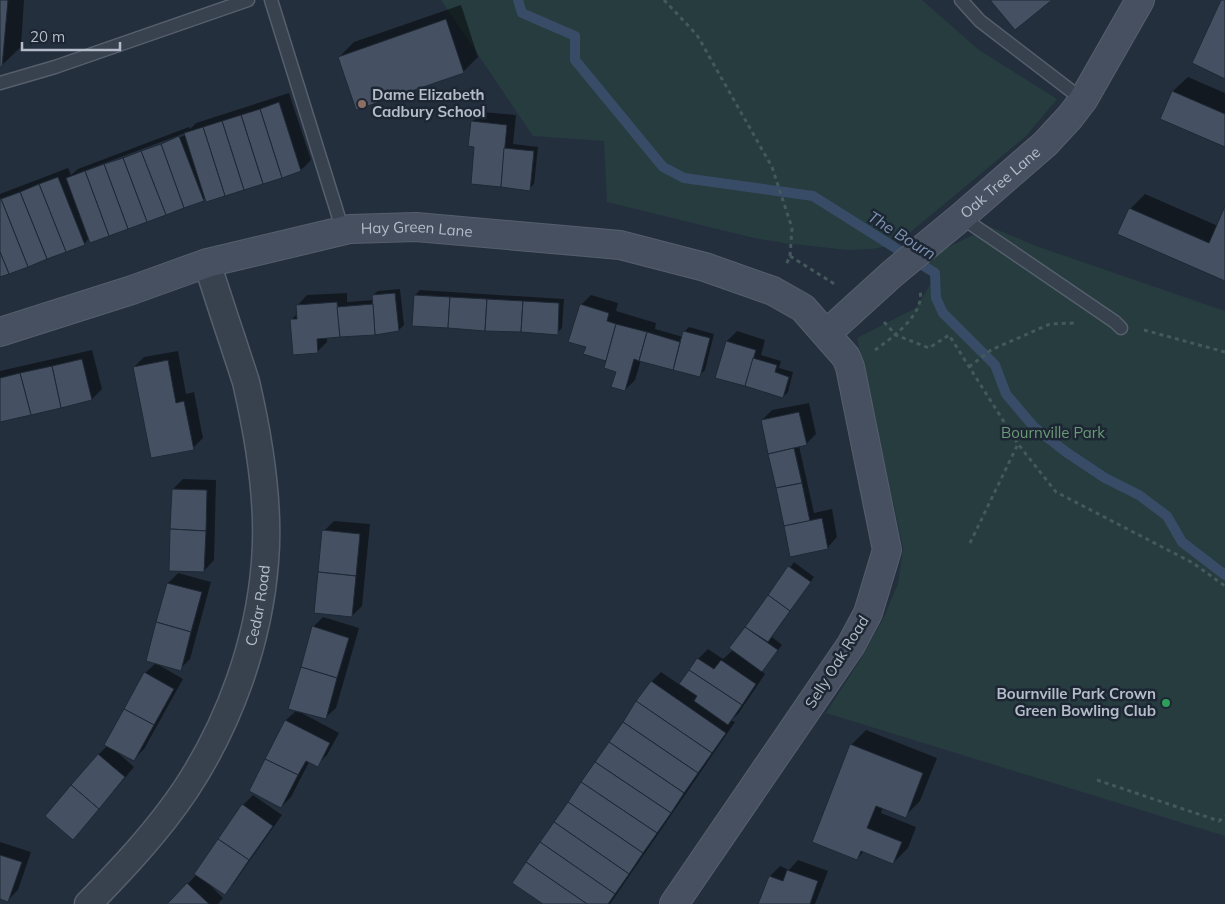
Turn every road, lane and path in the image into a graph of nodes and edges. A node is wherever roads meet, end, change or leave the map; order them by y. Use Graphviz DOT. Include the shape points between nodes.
graph roads {
  1 [pos="248,0"];
  2 [pos="271,0"];
  3 [pos="664,0"];
  4 [pos="961,0"];
  5 [pos="1140,0"];
  6 [pos="0,83"];
  7 [pos="1083,100"];
  8 [pos="961,217"];
  9 [pos="342,231"];
  10 [pos="790,256"];
  11 [pos="906,262"];
  12 [pos="207,263"];
  13 [pos="1118,325"];
  14 [pos="0,332"];
  15 [pos="826,334"];
  16 [pos="1225,352"];
  17 [pos="850,367"];
  18 [pos="1018,444"];
  19 [pos="970,543"];
  20 [pos="1225,586"];
  21 [pos="1097,780"];
  22 [pos="1225,816"];
  23 [pos="88,904"];
  24 [pos="674,904"];
  1 -- 6 [label="lane"];
  2 -- 9 [label="lane"];
  3 -- 10 [label="path" via="697,35 772,168 792,228"];
  4 -- 7 [label="lane" via="980,21"];
  5 -- 7 [label="street, Oak Tree Lane"];
  7 -- 8 [label="street, Oak Tree Lane" via="1045,144"];
  8 -- 11 [label="street, Oak Tree Lane"];
  8 -- 13 [label="lane"];
  9 -- 12 [label="street, Hay Green Lane"];
  9 -- 15 [label="street, Hay Green Lane" via="416,227 620,246 705,267 773,291 803,308"];
  11 -- 15 [label="street, Oak Tree Lane"];
  11 -- 17 [label="path" via="920,289 920,306 896,335"];
  12 -- 14 [label="street, Hay Green Lane"];
  12 -- 23 [label="street, Cedar Road" via="245,381 257,440 266,506 266,561 260,604 244,666 221,727 186,788 151,836"];
  13 -- 16 [label="path"];
  13 -- 18 [label="path" via="1050,324 991,350 969,367"];
  15 -- 17 [label="street, Selly Oak Road" via="846,357"];
  17 -- 24 [label="street, Selly Oak Road" via="887,550 868,613 851,645"];
  18 -- 19 [label="path"];
  18 -- 20 [label="path" via="1056,492 1192,562"];
  21 -- 22 [label="path" via="1219,822"];
}
